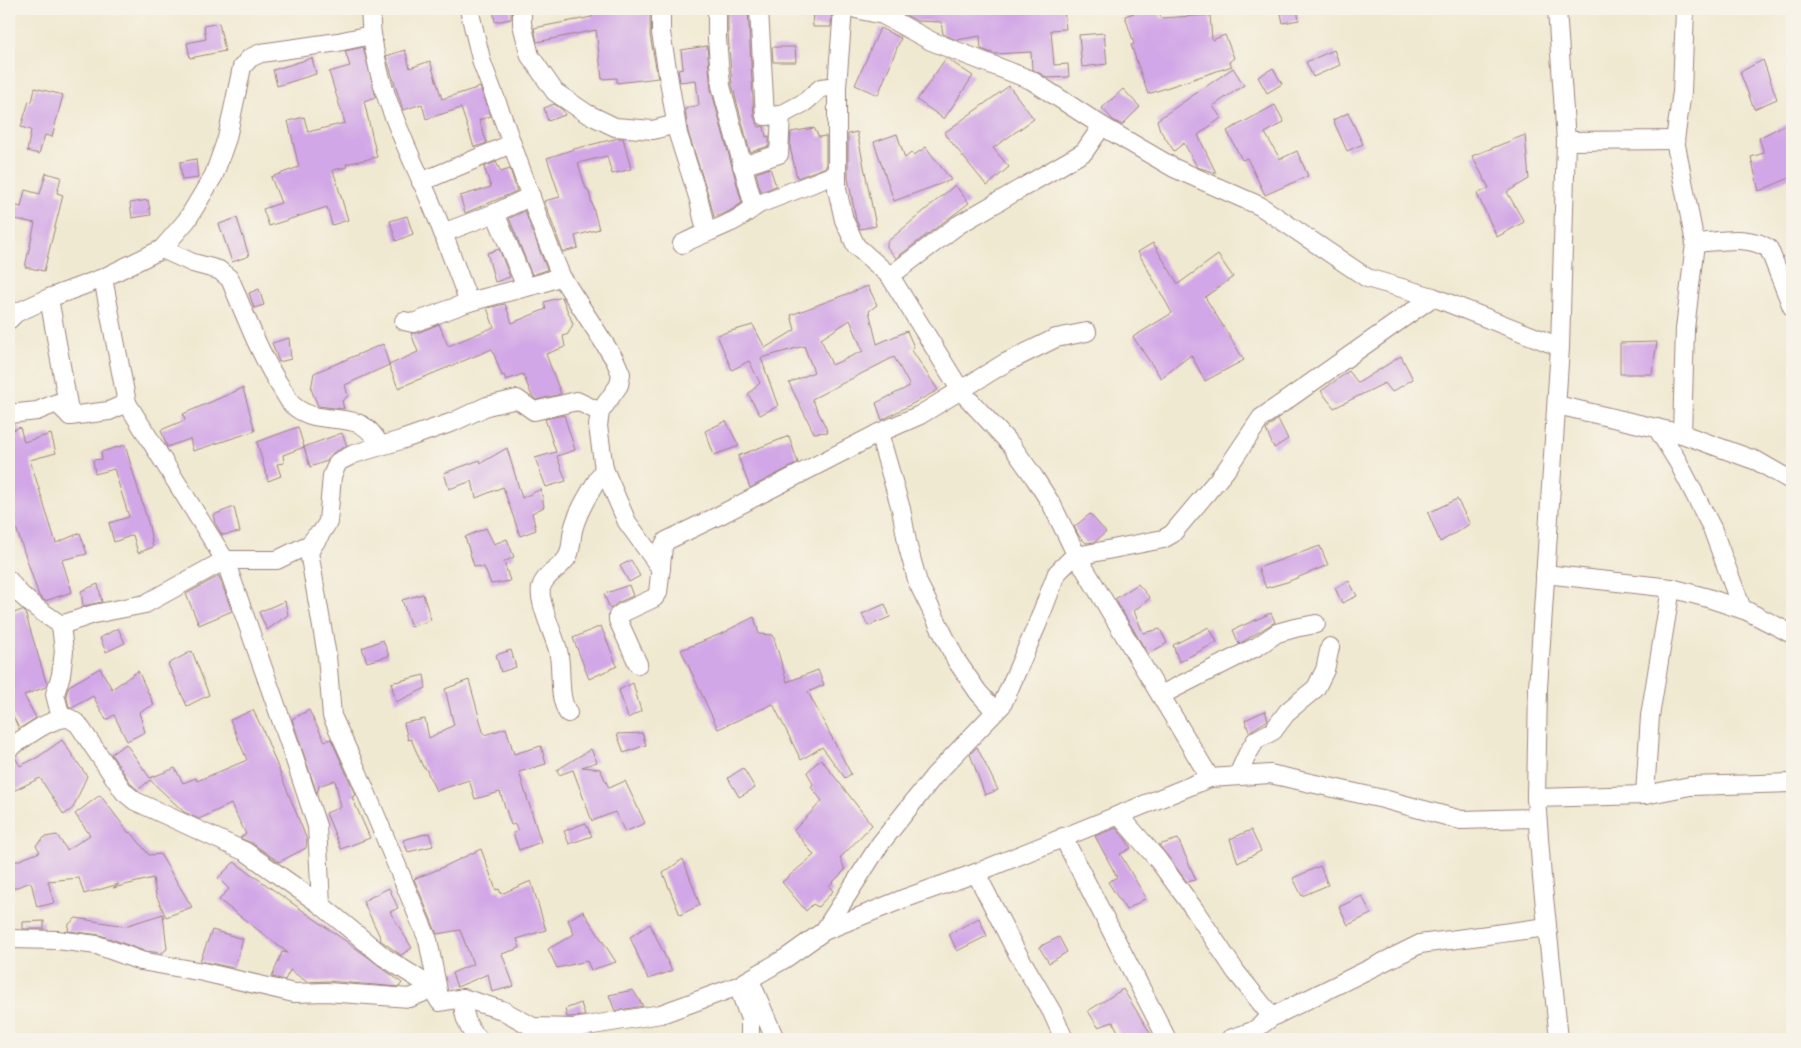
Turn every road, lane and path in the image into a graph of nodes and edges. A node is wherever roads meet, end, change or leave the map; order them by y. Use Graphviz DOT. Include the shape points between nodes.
graph roads {
  1 [pos="370,9"];
  2 [pos="469,9"];
  3 [pos="522,9"];
  4 [pos="661,9"];
  5 [pos="717,9"];
  6 [pos="760,9"];
  7 [pos="843,9"];
  8 [pos="856,9"];
  9 [pos="1557,9"];
  10 [pos="1685,9"];
  11 [pos="370,35"];
  12 [pos="837,86"];
  13 [pos="781,115"];
  14 [pos="676,124"];
  15 [pos="1102,126"];
  16 [pos="1676,140"];
  17 [pos="1566,141"];
  18 [pos="511,144"];
  19 [pos="742,166"];
  20 [pos="838,174"];
  21 [pos="422,182"];
  22 [pos="531,196"];
  23 [pos="754,207"];
  24 [pos="495,213"];
  25 [pos="706,232"];
  26 [pos="444,233"];
  27 [pos="682,244"];
  28 [pos="1695,244"];
  29 [pos="162,249"];
  30 [pos="561,276"];
  31 [pos="890,276"];
  32 [pos="103,278"];
  33 [pos="526,287"];
  34 [pos="1433,297"];
  35 [pos="49,298"];
  36 [pos="469,302"];
  37 [pos="1792,307"];
  38 [pos="9,320"];
  39 [pos="404,321"];
  40 [pos="1087,332"];
  41 [pos="1560,347"];
  42 [pos="961,391"];
  43 [pos="127,403"];
  44 [pos="1557,405"];
  45 [pos="600,412"];
  46 [pos="9,414"];
  47 [pos="70,416"];
  48 [pos="1657,428"];
  49 [pos="879,433"];
  50 [pos="1682,434"];
  51 [pos="380,446"];
  52 [pos="604,468"];
  53 [pos="1792,481"];
  54 [pos="328,522"];
  55 [pos="1077,556"];
  56 [pos="225,560"];
  57 [pos="661,569"];
  58 [pos="1545,574"];
  59 [pos="9,580"];
  60 [pos="1671,588"];
  61 [pos="1742,609"];
  62 [pos="1316,624"];
  63 [pos="61,625"];
  64 [pos="1792,634"];
  65 [pos="1330,647"];
  66 [pos="638,664"];
  67 [pos="1161,696"];
  68 [pos="996,711"];
  69 [pos="568,713"];
  70 [pos="61,718"];
  71 [pos="9,748"];
  72 [pos="1238,775"];
  73 [pos="1210,778"];
  74 [pos="1792,783"];
  75 [pos="1645,795"];
  76 [pos="1536,798"];
  77 [pos="1120,815"];
  78 [pos="1536,818"];
  79 [pos="1063,837"];
  80 [pos="976,873"];
  81 [pos="321,905"];
  82 [pos="1547,927"];
  83 [pos="824,931"];
  84 [pos="9,939"];
  85 [pos="744,983"];
  86 [pos="430,986"];
  87 [pos="463,998"];
  88 [pos="440,1002"];
  89 [pos="1272,1017"];
  90 [pos="473,1038"];
  91 [pos="750,1039"];
  92 [pos="775,1039"];
  93 [pos="1064,1039"];
  94 [pos="1167,1039"];
  95 [pos="1230,1039"];
  96 [pos="1559,1039"];
  1 -- 11 [label="street"];
  2 -- 18 [label="street" via="482,63"];
  3 -- 14 [label="street" via="522,24 530,56 555,92 586,113 615,126 653,130"];
  4 -- 14 [label="street" via="661,33"];
  5 -- 19 [label="street" via="721,86"];
  6 -- 13 [label="street" via="765,116"];
  7 -- 12 [label="street"];
  8 -- 15 [label="street" via="883,16 931,41 1032,80"];
  9 -- 17 [label="street"];
  10 -- 16 [label="street" via="1682,92"];
  11 -- 21 [label="street" via="388,105"];
  11 -- 29 [label="street" via="261,53 250,58 242,67 227,138 214,175 187,220"];
  12 -- 13 [label="street" via="820,88 805,102"];
  12 -- 20 [label="street"];
  13 -- 19 [label="street" via="779,154"];
  14 -- 25 [label="street"];
  15 -- 31 [label="street" via="1084,152 958,225"];
  15 -- 34 [label="street" via="1174,168 1260,206 1367,278"];
  16 -- 17 [label="street"];
  16 -- 28 [label="street"];
  17 -- 41 [label="street"];
  18 -- 21 [label="street"];
  18 -- 22 [label="street"];
  19 -- 23 [label="street"];
  20 -- 23 [label="street"];
  20 -- 31 [label="street" via="837,189 844,220 856,246"];
  21 -- 26 [label="street"];
  22 -- 24 [label="street"];
  22 -- 30 [label="street"];
  23 -- 25 [label="street" via="731,223"];
  24 -- 26 [label="street"];
  24 -- 33 [label="street"];
  25 -- 27 [label="street"];
  26 -- 36 [label="street"];
  28 -- 37 [label="street" via="1731,240 1763,244 1769,249"];
  28 -- 50 [label="street" via="1685,329"];
  29 -- 32 [label="street"];
  29 -- 51 [label="street" via="192,263 218,270 230,279 272,374 293,406 306,415 355,421 375,436"];
  30 -- 33 [label="street"];
  30 -- 45 [label="street" via="621,374 619,385"];
  31 -- 42 [label="street"];
  32 -- 35 [label="street"];
  32 -- 43 [label="street"];
  33 -- 36 [label="street"];
  34 -- 41 [label="street"];
  34 -- 55 [label="street" via="1261,418 1226,470 1172,534 1163,539"];
  35 -- 38 [label="street" via="16,313"];
  35 -- 47 [label="street"];
  36 -- 39 [label="street" via="413,323"];
  40 -- 42 [label="street" via="1056,338 1005,363"];
  41 -- 44 [label="street"];
  42 -- 49 [label="street" via="920,415"];
  42 -- 55 [label="street" via="1012,446 1034,477"];
  43 -- 47 [label="street" via="109,411"];
  43 -- 56 [label="street"];
  44 -- 48 [label="street"];
  44 -- 58 [label="street"];
  45 -- 51 [label="street" via="577,401 534,411 517,399 487,406 453,422"];
  45 -- 52 [label="street" via="598,426"];
  46 -- 47 [label="street" via="37,411 57,404"];
  48 -- 50 [label="street"];
  48 -- 61 [label="street" via="1712,528"];
  49 -- 57 [label="street" via="666,541"];
  49 -- 68 [label="street" via="918,583 956,660"];
  50 -- 53 [label="street" via="1757,461"];
  51 -- 54 [label="street" via="338,462 332,476"];
  52 -- 57 [label="street" via="627,522"];
  52 -- 69 [label="street" via="573,529 567,557 541,588 559,657 563,706"];
  54 -- 56 [label="street" via="310,544 277,560"];
  54 -- 88 [label="street" via="309,552 327,656 332,716 428,940"];
  55 -- 67 [label="street"];
  55 -- 68 [label="street" via="1057,573 1002,705"];
  56 -- 63 [label="street" via="146,604 94,614"];
  56 -- 81 [label="street" via="317,826"];
  57 -- 66 [label="street" via="658,593 654,598 618,616"];
  58 -- 60 [label="street"];
  58 -- 76 [label="street"];
  59 -- 63 [label="street" via="37,610"];
  60 -- 61 [label="street"];
  60 -- 75 [label="street" via="1650,716"];
  61 -- 64 [label="street"];
  62 -- 67 [label="street" via="1277,633"];
  63 -- 70 [label="street" via="64,651 55,694"];
  65 -- 72 [label="street" via="1325,670 1316,688 1288,711 1273,731 1256,740"];
  67 -- 73 [label="street"];
  68 -- 83 [label="street" via="934,776 880,844"];
  70 -- 71 [label="street"];
  70 -- 81 [label="street" via="69,718 78,724 124,792 135,801 246,852"];
  72 -- 73 [label="street"];
  72 -- 78 [label="street" via="1270,774 1461,820"];
  73 -- 77 [label="street"];
  74 -- 75 [label="street" via="1690,786"];
  75 -- 76 [label="street"];
  76 -- 78 [label="street"];
  77 -- 79 [label="street"];
  77 -- 89 [label="street" via="1158,860 1236,972"];
  78 -- 82 [label="street"];
  79 -- 80 [label="street"];
  79 -- 94 [label="street"];
  80 -- 83 [label="street"];
  80 -- 93 [label="street"];
  81 -- 86 [label="street" via="384,957"];
  82 -- 89 [label="street" via="1420,944"];
  82 -- 96 [label="street"];
  83 -- 85 [label="street"];
  84 -- 86 [label="street" via="57,940 97,946 141,961 294,993 410,998"];
  85 -- 87 [label="street" via="661,1014 574,1028 533,1027 502,1010"];
  85 -- 91 [label="street"];
  85 -- 92 [label="street"];
  86 -- 88 [label="street"];
  87 -- 88 [label="street"];
  87 -- 90 [label="street" via="466,1021"];
  89 -- 95 [label="street" via="1253,1031"];
}
